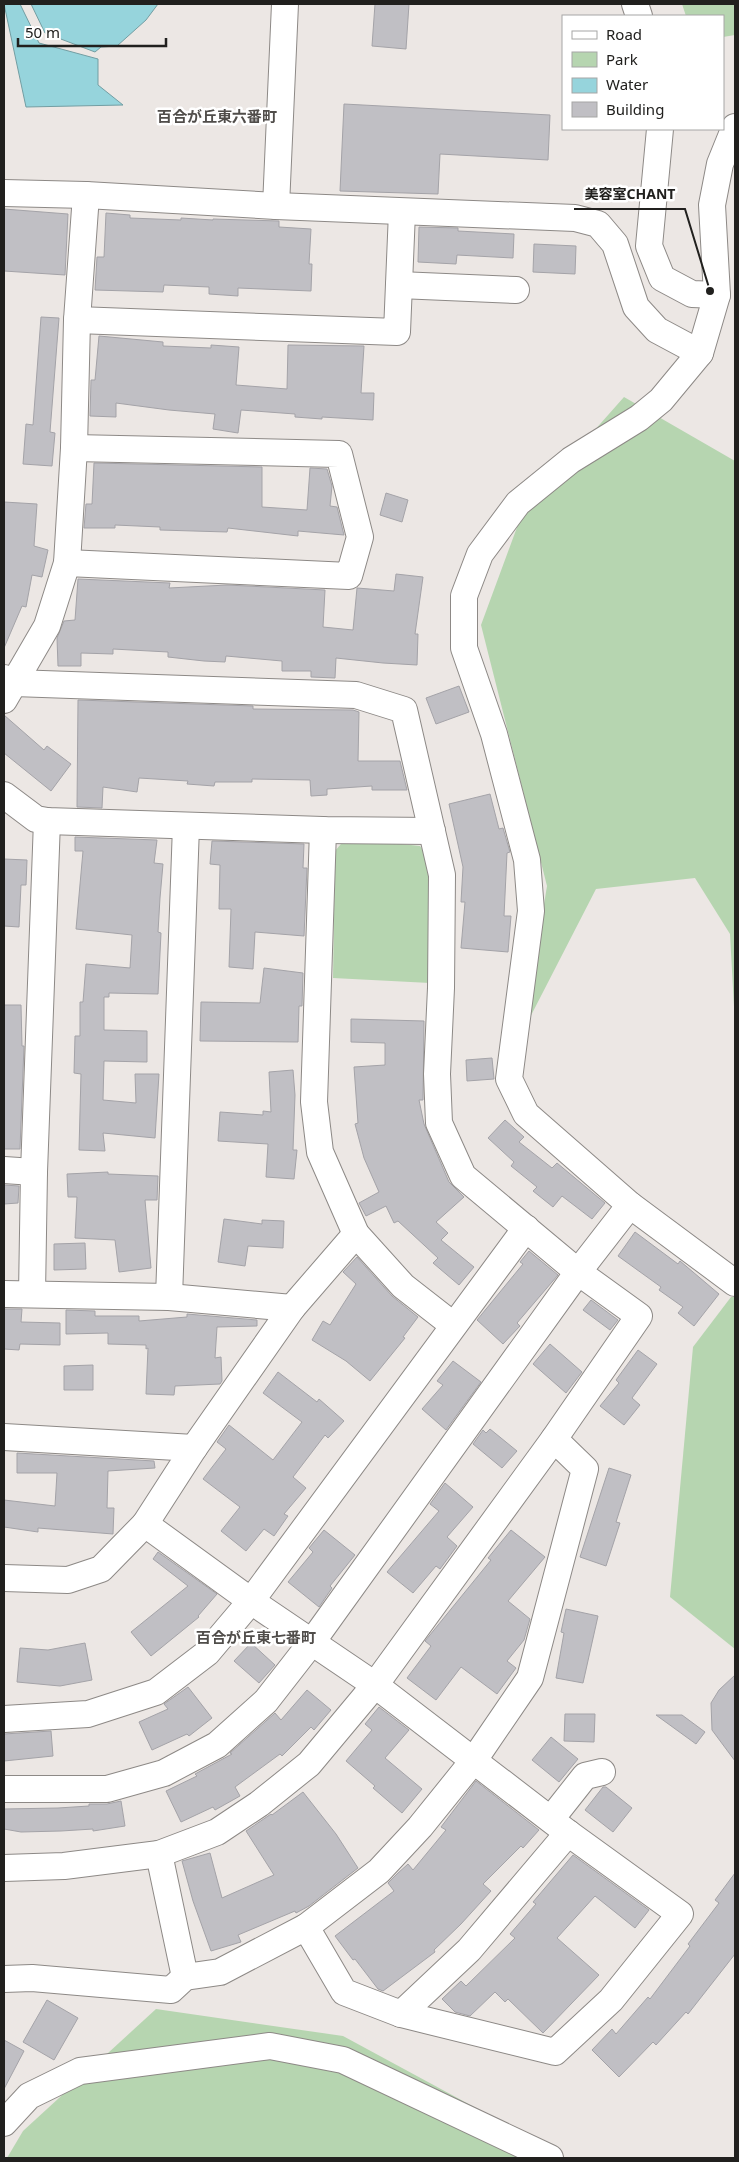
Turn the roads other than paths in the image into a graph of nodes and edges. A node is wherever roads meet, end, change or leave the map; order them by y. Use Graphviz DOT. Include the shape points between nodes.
graph roads {
  1 [pos="286,4"];
  2 [pos="735,127"];
  3 [pos="660,130"];
  4 [pos="4,193"];
  5 [pos="86,195"];
  6 [pos="276,206"];
  7 [pos="402,212"];
  8 [pos="399,285"];
  9 [pos="516,290"];
  10 [pos="717,295"];
  11 [pos="77,320"];
  12 [pos="700,353"];
  13 [pos="74,448"];
  14 [pos="67,563"];
  15 [pos="7,687"];
  16 [pos="4,795"];
  17 [pos="47,821"];
  18 [pos="186,826"];
  19 [pos="322,830"];
  20 [pos="432,831"];
  21 [pos="4,1170"];
  22 [pos="34,1172"];
  23 [pos="630,1205"];
  24 [pos="526,1228"];
  25 [pos="356,1234"];
  26 [pos="578,1272"];
  27 [pos="735,1283"];
  28 [pos="4,1294"];
  29 [pos="32,1294"];
  30 [pos="169,1297"];
  31 [pos="292,1308"];
  32 [pos="453,1325"];
  33 [pos="4,1437"];
  34 [pos="554,1438"];
  35 [pos="194,1448"];
  36 [pos="146,1524"];
  37 [pos="4,1578"];
  38 [pos="251,1601"];
  39 [pos="312,1642"];
  40 [pos="375,1685"];
  41 [pos="4,1719"];
  42 [pos="474,1760"];
  43 [pos="602,1772"];
  44 [pos="4,1789"];
  45 [pos="560,1826"];
  46 [pos="159,1854"];
  47 [pos="4,1868"];
  48 [pos="306,1927"];
  49 [pos="185,1977"];
  50 [pos="4,1979"];
  51 [pos="401,2014"];
  52 [pos="4,2123"];
  53 [pos="550,2158"];
  1 -- 6 [label="street"];
  2 -- 10 [label="street" via="720,164 712,205"];
  3 -- 10 [label="street" via="649,246 662,278 692,294"];
  4 -- 5 [label="street"];
  5 -- 6 [label="street"];
  5 -- 11 [label="street"];
  6 -- 7 [label="street"];
  7 -- 8 [label="street"];
  7 -- 12 [label="street" via="575,218 598,224 615,244 636,307 657,330"];
  8 -- 9 [label="street"];
  8 -- 11 [label="street" via="397,332"];
  10 -- 12 [label="street"];
  11 -- 13 [label="street"];
  12 -- 23 [label="street" via="661,400 639,418 571,460 518,503 480,554 464,596 464,648 494,734 527,860 531,911 509,1078 526,1114"];
  13 -- 14 [label="street"];
  13 -- 14 [label="street" via="339,454 360,537 349,576"];
  14 -- 15 [label="street" via="47,626"];
  15 -- 20 [label="street" via="356,695 404,710"];
  16 -- 17 [label="street" via="36,819"];
  17 -- 18 [label="street"];
  17 -- 22 [label="street"];
  18 -- 19 [label="street"];
  18 -- 30 [label="street"];
  19 -- 20 [label="street"];
  19 -- 25 [label="street" via="314,1102 320,1152"];
  20 -- 24 [label="street" via="442,875 437,1074 439,1123 463,1176"];
  21 -- 22 [label="street"];
  22 -- 29 [label="street"];
  23 -- 26 [label="street"];
  23 -- 27 [label="street"];
  24 -- 26 [label="street"];
  24 -- 32 [label="street"];
  25 -- 31 [label="street"];
  25 -- 32 [label="street" via="403,1286"];
  26 -- 34 [label="street" via="639,1316"];
  26 -- 39 [label="street"];
  28 -- 29 [label="street"];
  29 -- 30 [label="street"];
  30 -- 31 [label="street"];
  31 -- 35 [label="street"];
  32 -- 38 [label="street"];
  33 -- 35 [label="street"];
  34 -- 40 [label="street"];
  34 -- 42 [label="street" via="585,1469 530,1678"];
  35 -- 36 [label="street"];
  36 -- 37 [label="street" via="101,1569 68,1580"];
  36 -- 38 [label="street"];
  38 -- 39 [label="street"];
  38 -- 41 [label="street" via="208,1654 156,1692 88,1714"];
  39 -- 40 [label="street"];
  39 -- 44 [label="street" via="266,1701 217,1745 164,1773 107,1789"];
  40 -- 42 [label="street"];
  40 -- 46 [label="street" via="309,1764 259,1804 217,1832"];
  42 -- 45 [label="street"];
  42 -- 48 [label="street" via="420,1827 378,1871"];
  43 -- 45 [label="street" via="585,1776"];
  45 -- 51 [label="street" via="469,1950"];
  45 -- 51 [label="street" via="680,1914 611,2000 555,2052"];
  46 -- 47 [label="street" via="64,1866"];
  46 -- 49 [label="street"];
  48 -- 49 [label="street" via="220,1972"];
  48 -- 51 [label="street" via="344,1992"];
  49 -- 50 [label="street" via="171,1990 32,1978"];
  52 -- 53 [label="street" via="29,2096 80,2071 270,2046 343,2060"];
}
